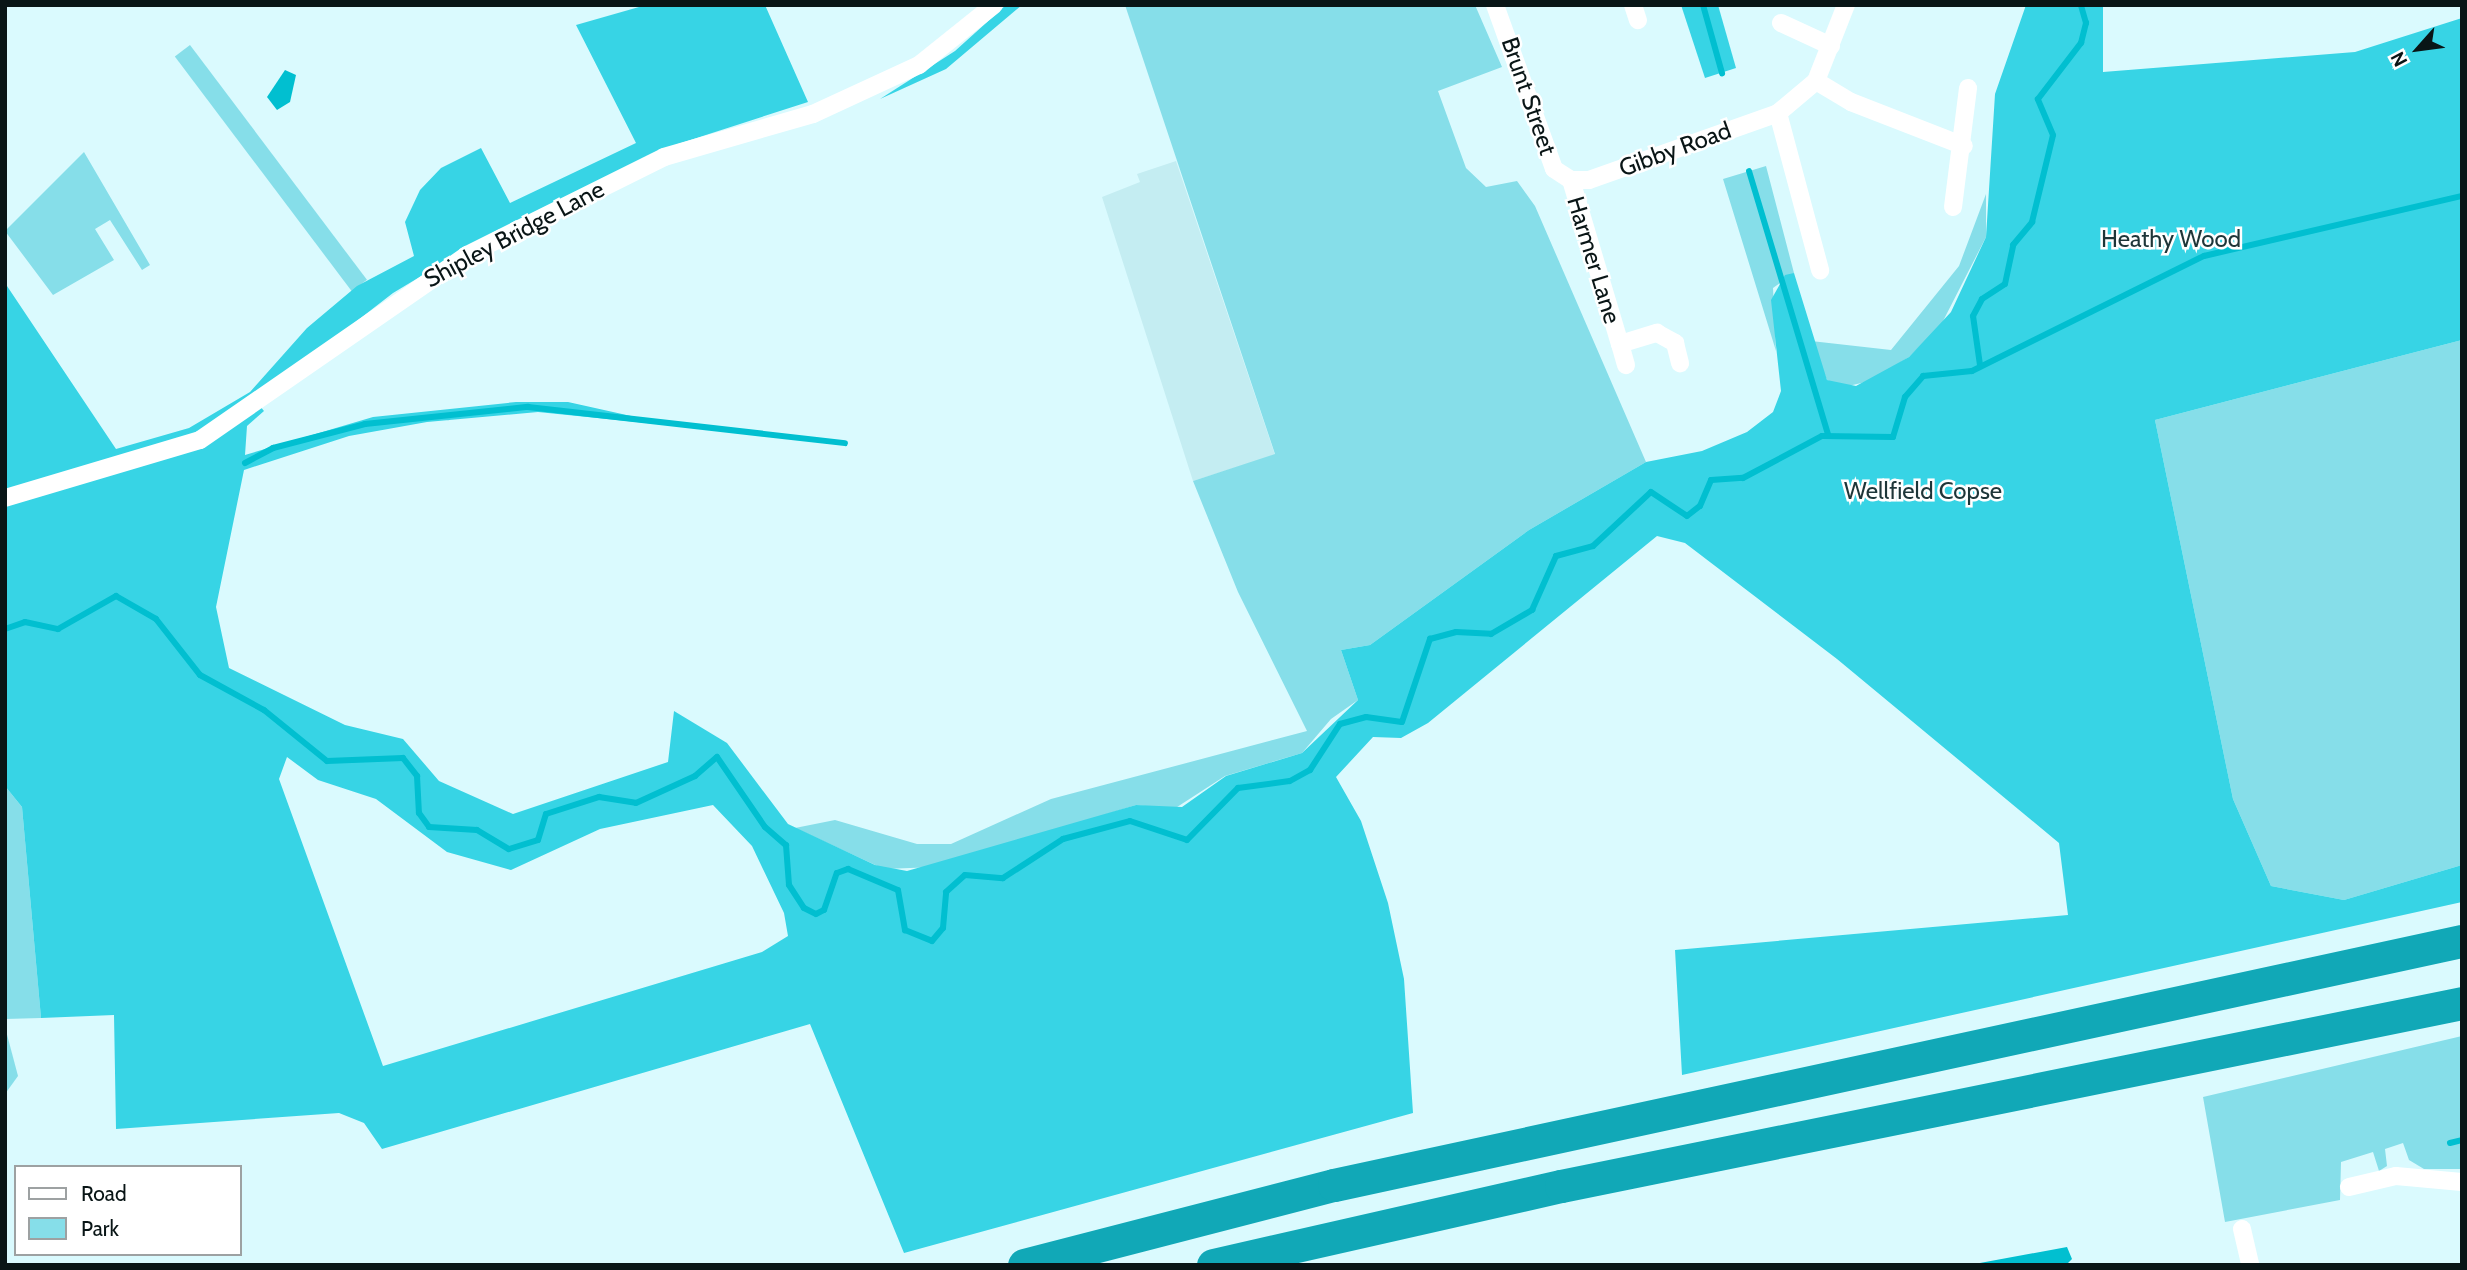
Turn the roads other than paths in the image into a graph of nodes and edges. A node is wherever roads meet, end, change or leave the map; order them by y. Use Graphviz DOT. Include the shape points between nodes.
graph roads {
  1 [pos="994,5"];
  2 [pos="1495,5"];
  3 [pos="1846,5"];
  4 [pos="1781,23"];
  5 [pos="1831,46"];
  6 [pos="1816,81"];
  7 [pos="1968,88"];
  8 [pos="1778,113"];
  9 [pos="1964,146"];
  10 [pos="1571,180"];
  11 [pos="1953,207"];
  12 [pos="1820,270"];
  13 [pos="1620,344"];
  14 [pos="1681,363"];
  15 [pos="1626,365"];
  16 [pos="5,498"];
  17 [pos="2462,941"];
  18 [pos="2462,1003"];
  19 [pos="2462,1182"];
  20 [pos="2349,1187"];
  21 [pos="2242,1229"];
  22 [pos="1024,1265"];
  23 [pos="1213,1265"];
  24 [pos="2250,1265"];
  1 -- 16 [label="street, Shipley Bridge Lane" via="929,61 799,119 664,157 475,250 200,440"];
  2 -- 10 [label="street, Brunt Street" via="1554,169"];
  3 -- 5 [label="street, Gibby Road"];
  4 -- 5 [label="street"];
  5 -- 6 [label="street, Gibby Road"];
  6 -- 8 [label="street, Gibby Road"];
  6 -- 9 [label="street" via="1850,102"];
  7 -- 9 [label="street"];
  8 -- 10 [label="street, Gibby Road" via="1589,180"];
  8 -- 12 [label="street"];
  9 -- 11 [label="street"];
  10 -- 13 [label="street, Harmer Lane"];
  13 -- 14 [label="street, Harmer Lane" via="1657,333 1675,343"];
  13 -- 15 [label="street"];
  17 -- 22 [label="highway" via="1334,1185"];
  18 -- 23 [label="highway" via="1561,1186"];
  19 -- 20 [label="street" via="2396,1176"];
  21 -- 24 [label="street"];
}
